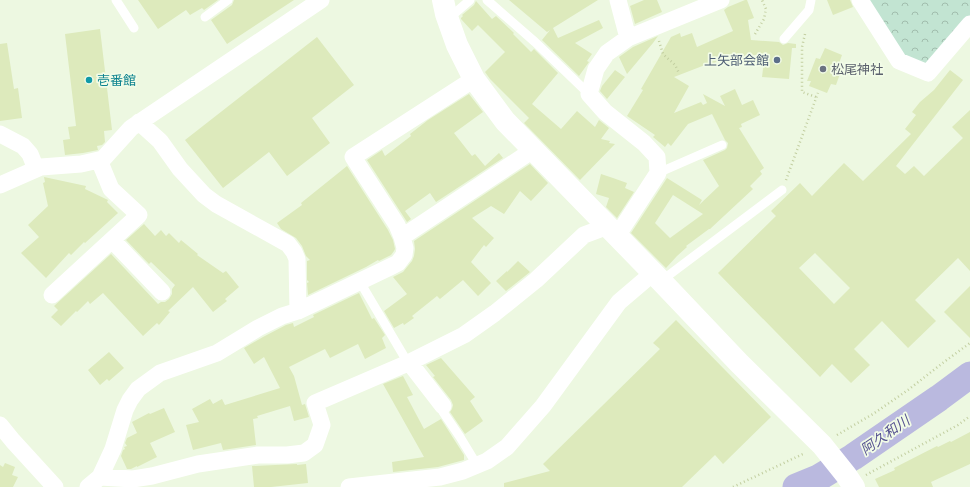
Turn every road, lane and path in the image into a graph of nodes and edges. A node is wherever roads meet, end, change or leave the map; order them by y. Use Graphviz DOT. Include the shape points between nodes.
graph roads {
  1 [pos="116,0"];
  2 [pos="228,0"];
  3 [pos="321,0"];
  4 [pos="470,0"];
  5 [pos="487,0"];
  6 [pos="618,0"];
  7 [pos="721,0"];
  8 [pos="762,0"];
  9 [pos="811,0"];
  10 [pos="860,0"];
  11 [pos="446,10"];
  12 [pos="809,10"];
  13 [pos="205,17"];
  14 [pos="970,24"];
  15 [pos="654,27"];
  16 [pos="134,28"];
  17 [pos="755,34"];
  18 [pos="628,38"];
  19 [pos="784,39"];
  20 [pos="679,74"];
  21 [pos="474,79"];
  22 [pos="818,93"];
  23 [pos="589,94"];
  24 [pos="816,97"];
  25 [pos="138,122"];
  26 [pos="0,134"];
  27 [pos="722,145"];
  28 [pos="533,150"];
  29 [pos="99,160"];
  30 [pos="36,169"];
  31 [pos="658,173"];
  32 [pos="0,185"];
  33 [pos="782,190"];
  34 [pos="612,230"];
  35 [pos="402,237"];
  36 [pos="112,240"];
  37 [pos="657,277"];
  38 [pos="360,282"];
  39 [pos="162,292"];
  40 [pos="52,295"];
  41 [pos="298,310"];
  42 [pos="970,343"];
  43 [pos="409,362"];
  44 [pos="443,406"];
  45 [pos="970,416"];
  46 [pos="0,425"];
  47 [pos="825,448"];
  48 [pos="477,465"];
  49 [pos="851,481"];
  50 [pos="94,482"];
  51 [pos="55,487"];
  52 [pos="349,487"];
  53 [pos="733,487"];
  1 -- 16 [label="lane"];
  2 -- 13 [label="lane"];
  3 -- 25 [label="street"];
  4 -- 11 [label="lane"];
  5 -- 23 [label="lane"];
  6 -- 18 [label="street"];
  7 -- 15 [label="street"];
  8 -- 17 [label="path" via="766,9 764,19"];
  9 -- 12 [label="lane"];
  10 -- 14 [label="street" via="900,61 928,73"];
  11 -- 21 [label="street" via="457,45"];
  12 -- 19 [label="lane"];
  12 -- 24 [label="path" via="802,47 802,92"];
  15 -- 18 [label="street"];
  15 -- 20 [label="path" via="663,54 675,65"];
  18 -- 23 [label="street" via="607,53 596,69"];
  21 -- 28 [label="street" via="505,121"];
  21 -- 35 [label="street" via="353,157 397,225"];
  22 -- 24 [label="path"];
  23 -- 31 [label="street" via="605,112 644,143 657,157"];
  24 -- 33 [label="path"];
  25 -- 29 [label="street" via="103,159"];
  25 -- 41 [label="street" via="160,141 204,195 288,244 297,259"];
  26 -- 30 [label="street" via="24,146"];
  27 -- 31 [label="lane"];
  28 -- 34 [label="street"];
  28 -- 35 [label="street"];
  29 -- 30 [label="street"];
  29 -- 36 [label="street" via="111,189 139,215"];
  30 -- 32 [label="street"];
  31 -- 34 [label="street"];
  33 -- 37 [label="lane"];
  34 -- 37 [label="street"];
  34 -- 43 [label="street" via="600,229 584,235 536,280 495,313 464,335"];
  35 -- 38 [label="street" via="406,248 398,263"];
  36 -- 39 [label="street"];
  36 -- 40 [label="street"];
  37 -- 47 [label="street"];
  37 -- 48 [label="street" via="619,302 543,406 507,447"];
  38 -- 41 [label="street"];
  38 -- 43 [label="lane"];
  41 -- 50 [label="street" via="258,328 217,353 160,373 138,389 125,410 113,449"];
  42 -- 47 [label="path"];
  43 -- 44 [label="street"];
  43 -- 50 [label="street" via="316,403 322,424 315,445 304,452 258,455 198,464 152,476"];
  44 -- 48 [label="lane" via="442,412"];
  45 -- 49 [label="path" via="958,425"];
  46 -- 51 [label="street"];
  47 -- 49 [label="street"];
  47 -- 53 [label="path"];
  48 -- 52 [label="street" via="463,472 440,477"];
}
